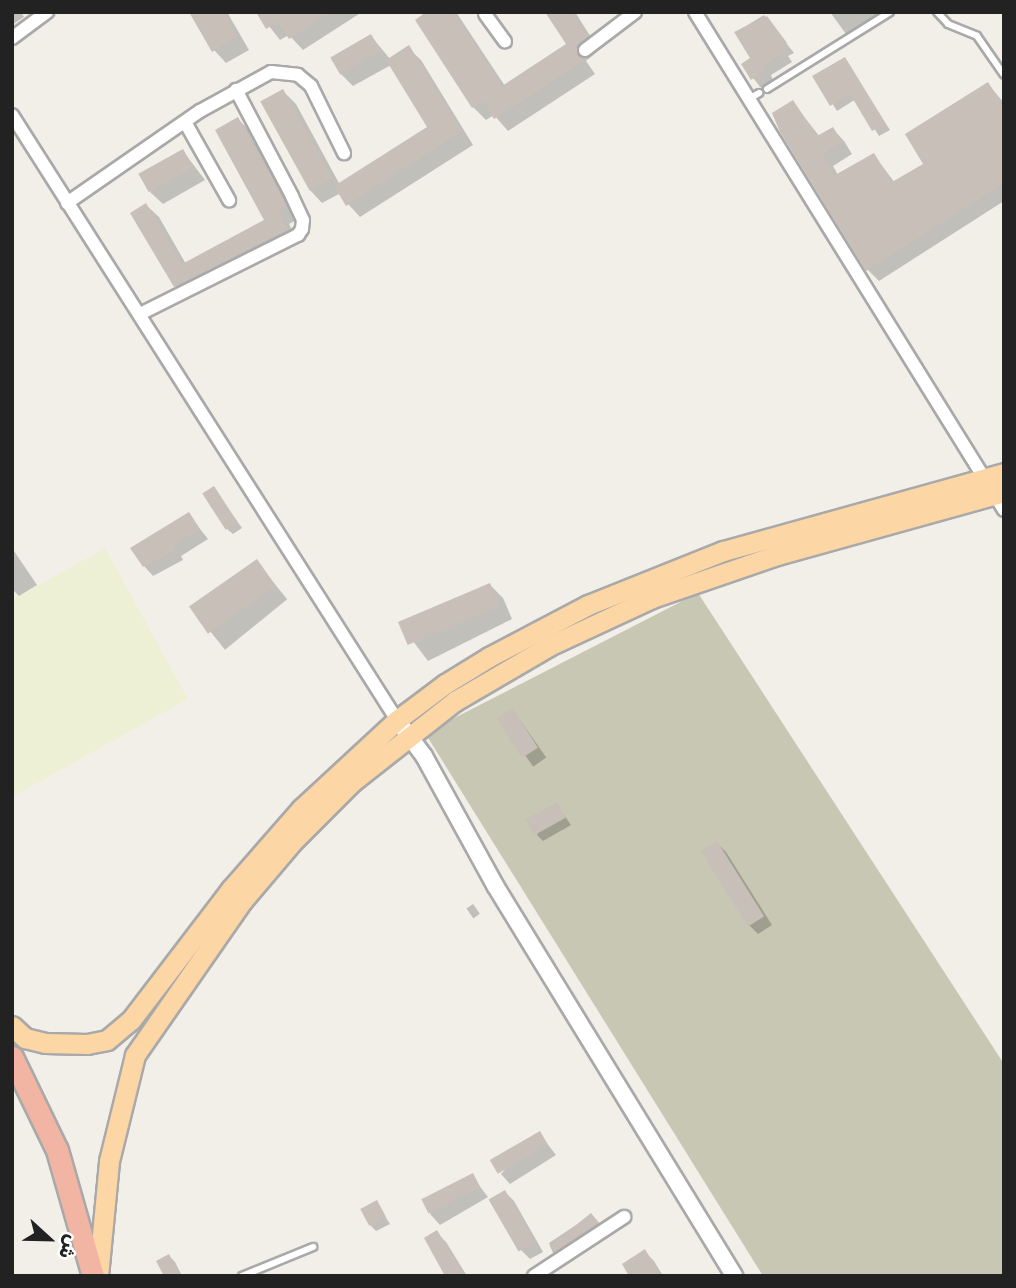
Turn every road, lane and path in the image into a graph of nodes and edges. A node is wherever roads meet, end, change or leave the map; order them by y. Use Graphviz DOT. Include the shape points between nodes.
graph roads {
  1 [pos="47,12"];
  2 [pos="635,12"];
  3 [pos="695,12"];
  4 [pos="890,12"];
  5 [pos="937,12"];
  6 [pos="485,13"];
  7 [pos="12,38"];
  8 [pos="505,42"];
  9 [pos="585,50"];
  10 [pos="1004,75"];
  11 [pos="767,89"];
  12 [pos="236,90"];
  13 [pos="12,115"];
  14 [pos="185,121"];
  15 [pos="344,153"];
  16 [pos="229,201"];
  17 [pos="67,203"];
  18 [pos="141,314"];
  19 [pos="998,489"];
  20 [pos="397,720"];
  21 [pos="409,736"];
  22 [pos="12,1026"];
  23 [pos="12,1057"];
  24 [pos="624,1217"];
  25 [pos="313,1247"];
  26 [pos="93,1276"];
  27 [pos="99,1276"];
  28 [pos="242,1276"];
  29 [pos="534,1276"];
  30 [pos="734,1276"];
  1 -- 7 [label="street"];
  2 -- 9 [label="street"];
  3 -- 19 [label="street" via="754,96"];
  4 -- 11 [label="lane"];
  5 -- 10 [label="lane" via="948,23 977,36"];
  6 -- 8 [label="street"];
  12 -- 14 [label="street"];
  12 -- 15 [label="street" via="271,72 298,75 311,86"];
  12 -- 18 [label="street" via="292,196 303,220 302,229"];
  13 -- 17 [label="street"];
  14 -- 16 [label="street"];
  14 -- 17 [label="street"];
  17 -- 18 [label="street"];
  18 -- 20 [label="street"];
  19 -- 20 [label="main road" via="762,538 648,579 489,657"];
  19 -- 21 [label="main road" via="652,598 511,667"];
  20 -- 21 [label="street"];
  20 -- 22 [label="main road" via="287,824 131,1020 107,1040 45,1043 25,1038"];
  21 -- 27 [label="main road" via="352,782 284,852 242,901 135,1055 109,1161"];
  21 -- 30 [label="street"];
  23 -- 26 [label="highway" via="57,1150"];
  24 -- 29 [label="street"];
  25 -- 28 [label="lane"];
}
